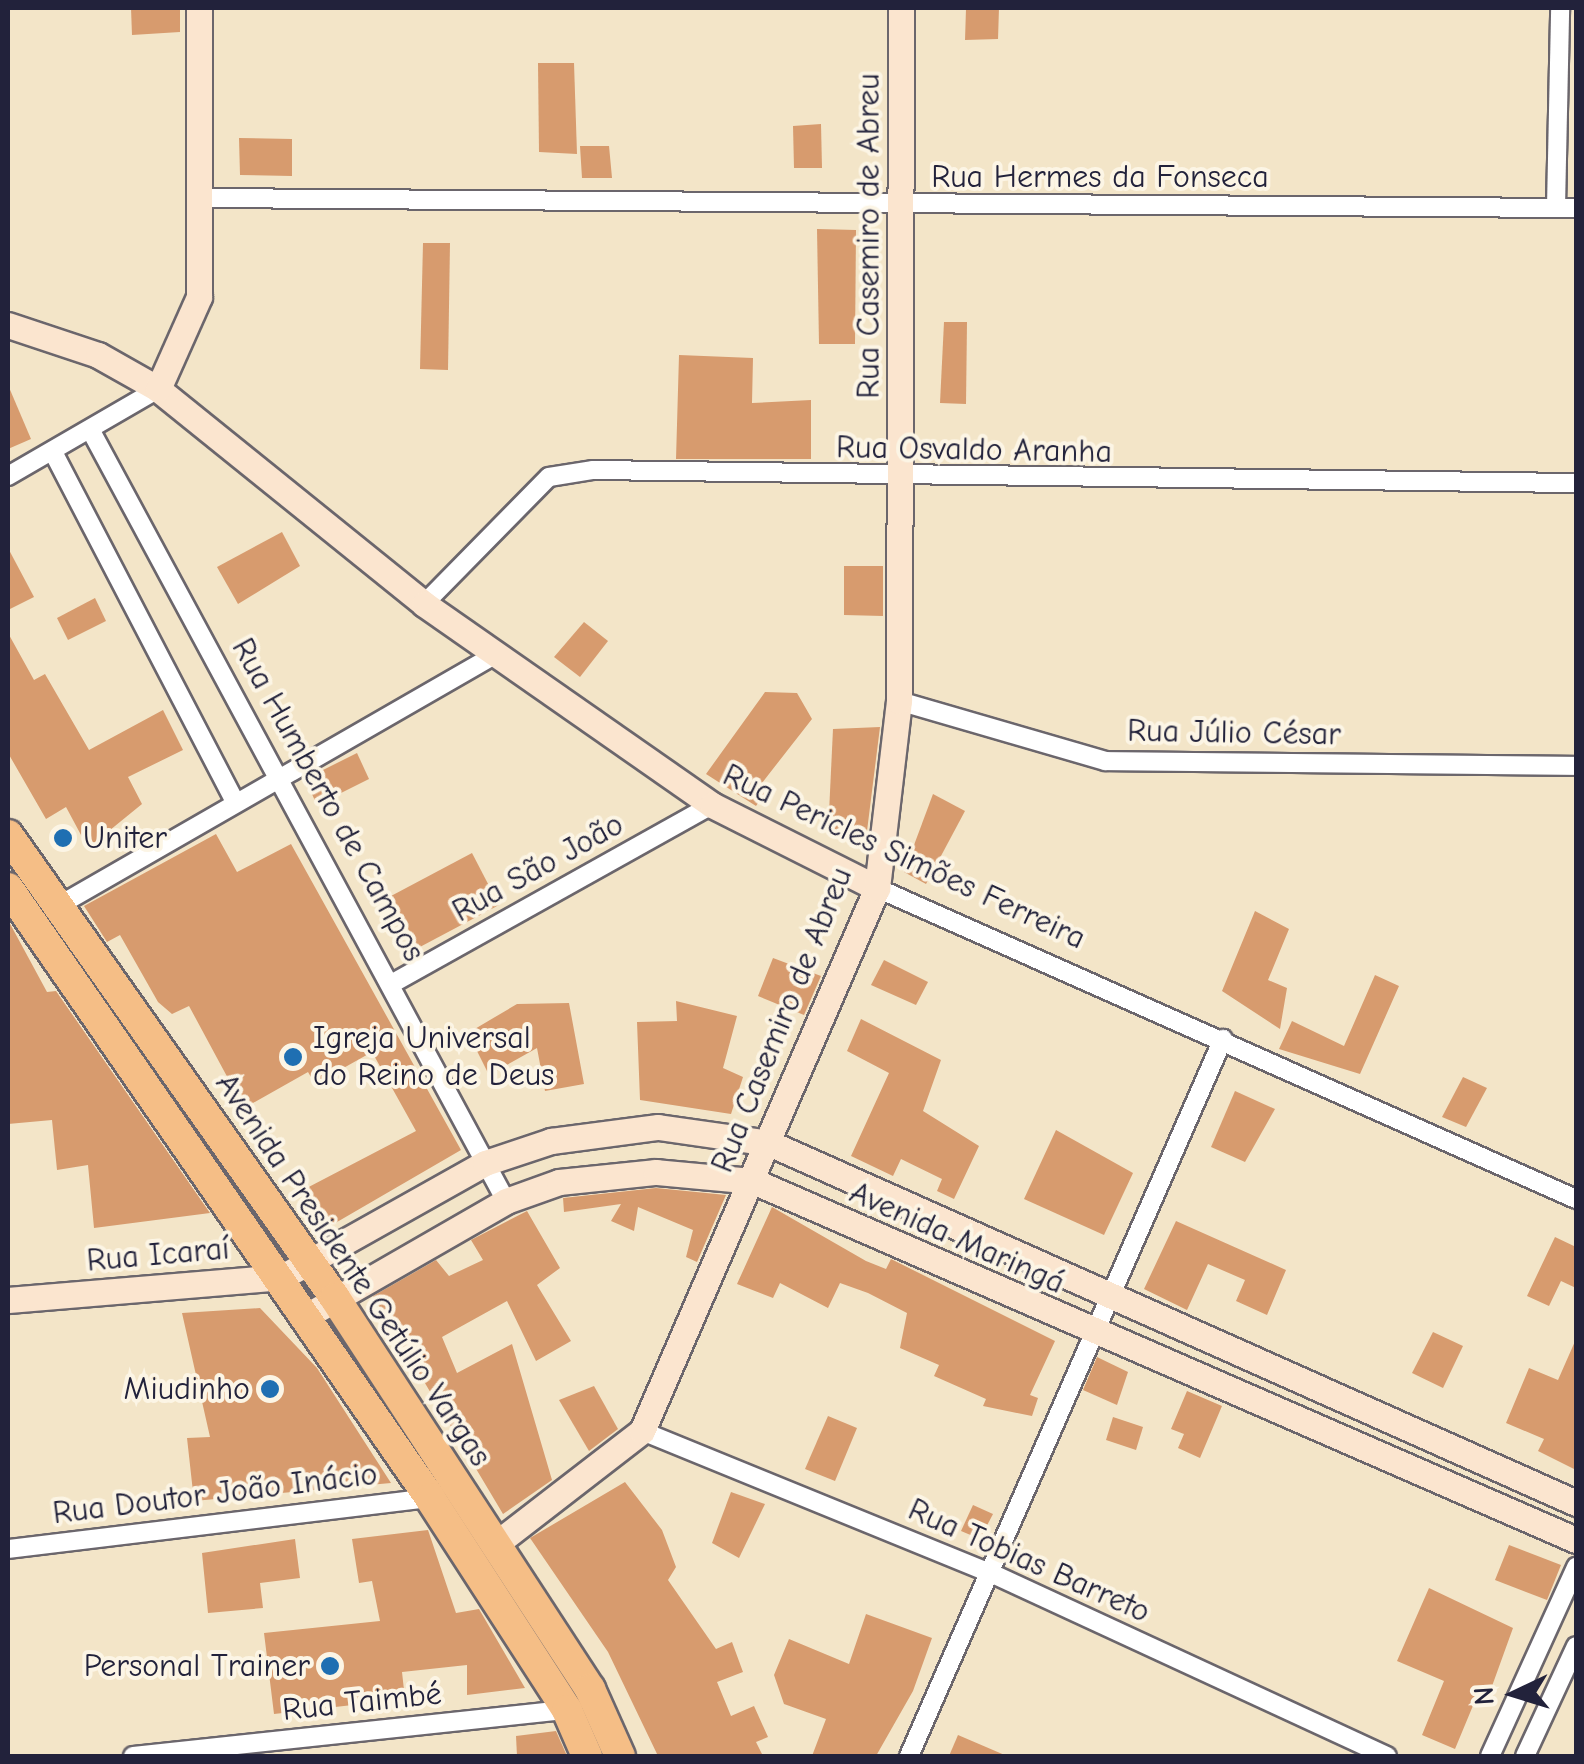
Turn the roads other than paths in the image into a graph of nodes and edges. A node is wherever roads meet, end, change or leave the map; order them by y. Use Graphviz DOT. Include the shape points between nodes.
graph roads {
  1 [pos="199,8"];
  2 [pos="901,8"];
  3 [pos="1560,8"];
  4 [pos="202,198"];
  5 [pos="904,207"];
  6 [pos="1556,208"];
  7 [pos="1576,208"];
  8 [pos="8,325"];
  9 [pos="158,390"];
  10 [pos="91,431"];
  11 [pos="52,452"];
  12 [pos="8,476"];
  13 [pos="901,480"];
  14 [pos="1576,483"];
  15 [pos="424,604"];
  16 [pos="498,653"];
  17 [pos="899,701"];
  18 [pos="1576,766"];
  19 [pos="283,777"];
  20 [pos="235,800"];
  21 [pos="712,805"];
  22 [pos="8,835"];
  23 [pos="8,888"];
  24 [pos="876,888"];
  25 [pos="58,906"];
  26 [pos="393,983"];
  27 [pos="1224,1039"];
  28 [pos="769,1143"];
  29 [pos="485,1162"];
  30 [pos="753,1181"];
  31 [pos="1576,1199"];
  32 [pos="506,1200"];
  33 [pos="310,1262"];
  34 [pos="282,1277"];
  35 [pos="1108,1292"];
  36 [pos="335,1298"];
  37 [pos="8,1300"];
  38 [pos="308,1315"];
  39 [pos="1088,1333"];
  40 [pos="642,1431"];
  41 [pos="430,1498"];
  42 [pos="1576,1503"];
  43 [pos="1576,1540"];
  44 [pos="497,1543"];
  45 [pos="8,1549"];
  46 [pos="1576,1566"];
  47 [pos="993,1574"];
  48 [pos="1576,1646"];
  49 [pos="582,1706"];
  50 [pos="133,1756"];
  51 [pos="586,1756"];
  52 [pos="620,1756"];
  53 [pos="910,1756"];
  54 [pos="1386,1756"];
  55 [pos="1490,1756"];
  56 [pos="1526,1756"];
  1 -- 4 [label="street"];
  2 -- 5 [label="street, Rua Casemiro de Abreu"];
  3 -- 6 [label="street"];
  4 -- 5 [label="street, Rua Hermes da Fonseca"];
  4 -- 9 [label="street" via="199,297"];
  5 -- 6 [label="street, Rua Hermes da Fonseca"];
  5 -- 13 [label="street, Rua Casemiro de Abreu"];
  6 -- 7 [label="street, Rua Hermes da Fonseca"];
  8 -- 9 [label="street, Rua Pericles Simões Ferreira" via="68,342"];
  9 -- 10 [label="street"];
  9 -- 15 [label="street, Rua Pericles Simões Ferreira"];
  10 -- 11 [label="street"];
  10 -- 19 [label="street, Rua Humberto de Campos"];
  11 -- 12 [label="street"];
  11 -- 20 [label="street"];
  13 -- 14 [label="street, Rua Osvaldo Aranha"];
  13 -- 15 [label="street, Rua Osvaldo Aranha" via="593,470 549,477"];
  13 -- 17 [label="street, Rua Casemiro de Abreu"];
  15 -- 16 [label="street, Rua Pericles Simões Ferreira"];
  16 -- 19 [label="street"];
  16 -- 21 [label="street, Rua Pericles Simões Ferreira"];
  17 -- 18 [label="street, Rua Júlio César" via="1105,761"];
  17 -- 24 [label="street, Rua Casemiro de Abreu"];
  19 -- 20 [label="street"];
  19 -- 26 [label="street, Rua Humberto de Campos"];
  20 -- 25 [label="street"];
  21 -- 24 [label="street, Rua Pericles Simões Ferreira"];
  21 -- 26 [label="street, Rua São João"];
  22 -- 25 [label="main road, Avenida Presidente Getúlio Vargas"];
  23 -- 34 [label="main road, Avenida Presidente Getúlio Vargas"];
  24 -- 27 [label="street, Rua Pericles Simões Ferreira"];
  24 -- 28 [label="street, Rua Casemiro de Abreu"];
  25 -- 33 [label="main road, Avenida Presidente Getúlio Vargas"];
  26 -- 29 [label="street, Rua Humberto de Campos"];
  27 -- 31 [label="street, Rua Pericles Simões Ferreira"];
  27 -- 35 [label="street"];
  28 -- 29 [label="street, Avenida Maringá" via="658,1127 551,1141"];
  28 -- 30 [label="street, Rua Casemiro de Abreu"];
  28 -- 35 [label="street, Avenida Maringá"];
  29 -- 32 [label="street, Rua Humberto de Campos"];
  29 -- 33 [label="street, Avenida Maringá"];
  30 -- 32 [label="street, Avenida Maringá" via="656,1172 559,1182"];
  30 -- 39 [label="street, Avenida Maringá"];
  30 -- 40 [label="street, Rua Casemiro de Abreu"];
  32 -- 36 [label="street, Avenida Maringá"];
  33 -- 34 [label="street, Rua Icaraí"];
  33 -- 36 [label="main road, Avenida Presidente Getúlio Vargas"];
  34 -- 37 [label="street, Rua Icaraí"];
  34 -- 38 [label="main road, Avenida Presidente Getúlio Vargas"];
  35 -- 39 [label="street"];
  35 -- 42 [label="street, Avenida Maringá"];
  36 -- 38 [label="street, Avenida Maringá"];
  36 -- 44 [label="main road, Avenida Presidente Getúlio Vargas"];
  38 -- 41 [label="main road, Avenida Presidente Getúlio Vargas"];
  39 -- 43 [label="street, Avenida Maringá"];
  39 -- 47 [label="street"];
  40 -- 44 [label="street, Rua Casemiro de Abreu"];
  40 -- 47 [label="street, Rua Tobias Barreto"];
  41 -- 45 [label="street, Rua Doutor João Inácio"];
  41 -- 49 [label="main road, Avenida Presidente Getúlio Vargas"];
  44 -- 49 [label="main road, Avenida Presidente Getúlio Vargas"];
  46 -- 55 [label="street"];
  47 -- 53 [label="street"];
  47 -- 54 [label="street, Rua Tobias Barreto"];
  48 -- 56 [label="street"];
  49 -- 50 [label="street, Rua Taimbé"];
  49 -- 51 [label="main road, Avenida Presidente Getúlio Vargas"];
  49 -- 52 [label="main road, Avenida Presidente Getúlio Vargas"];
}
